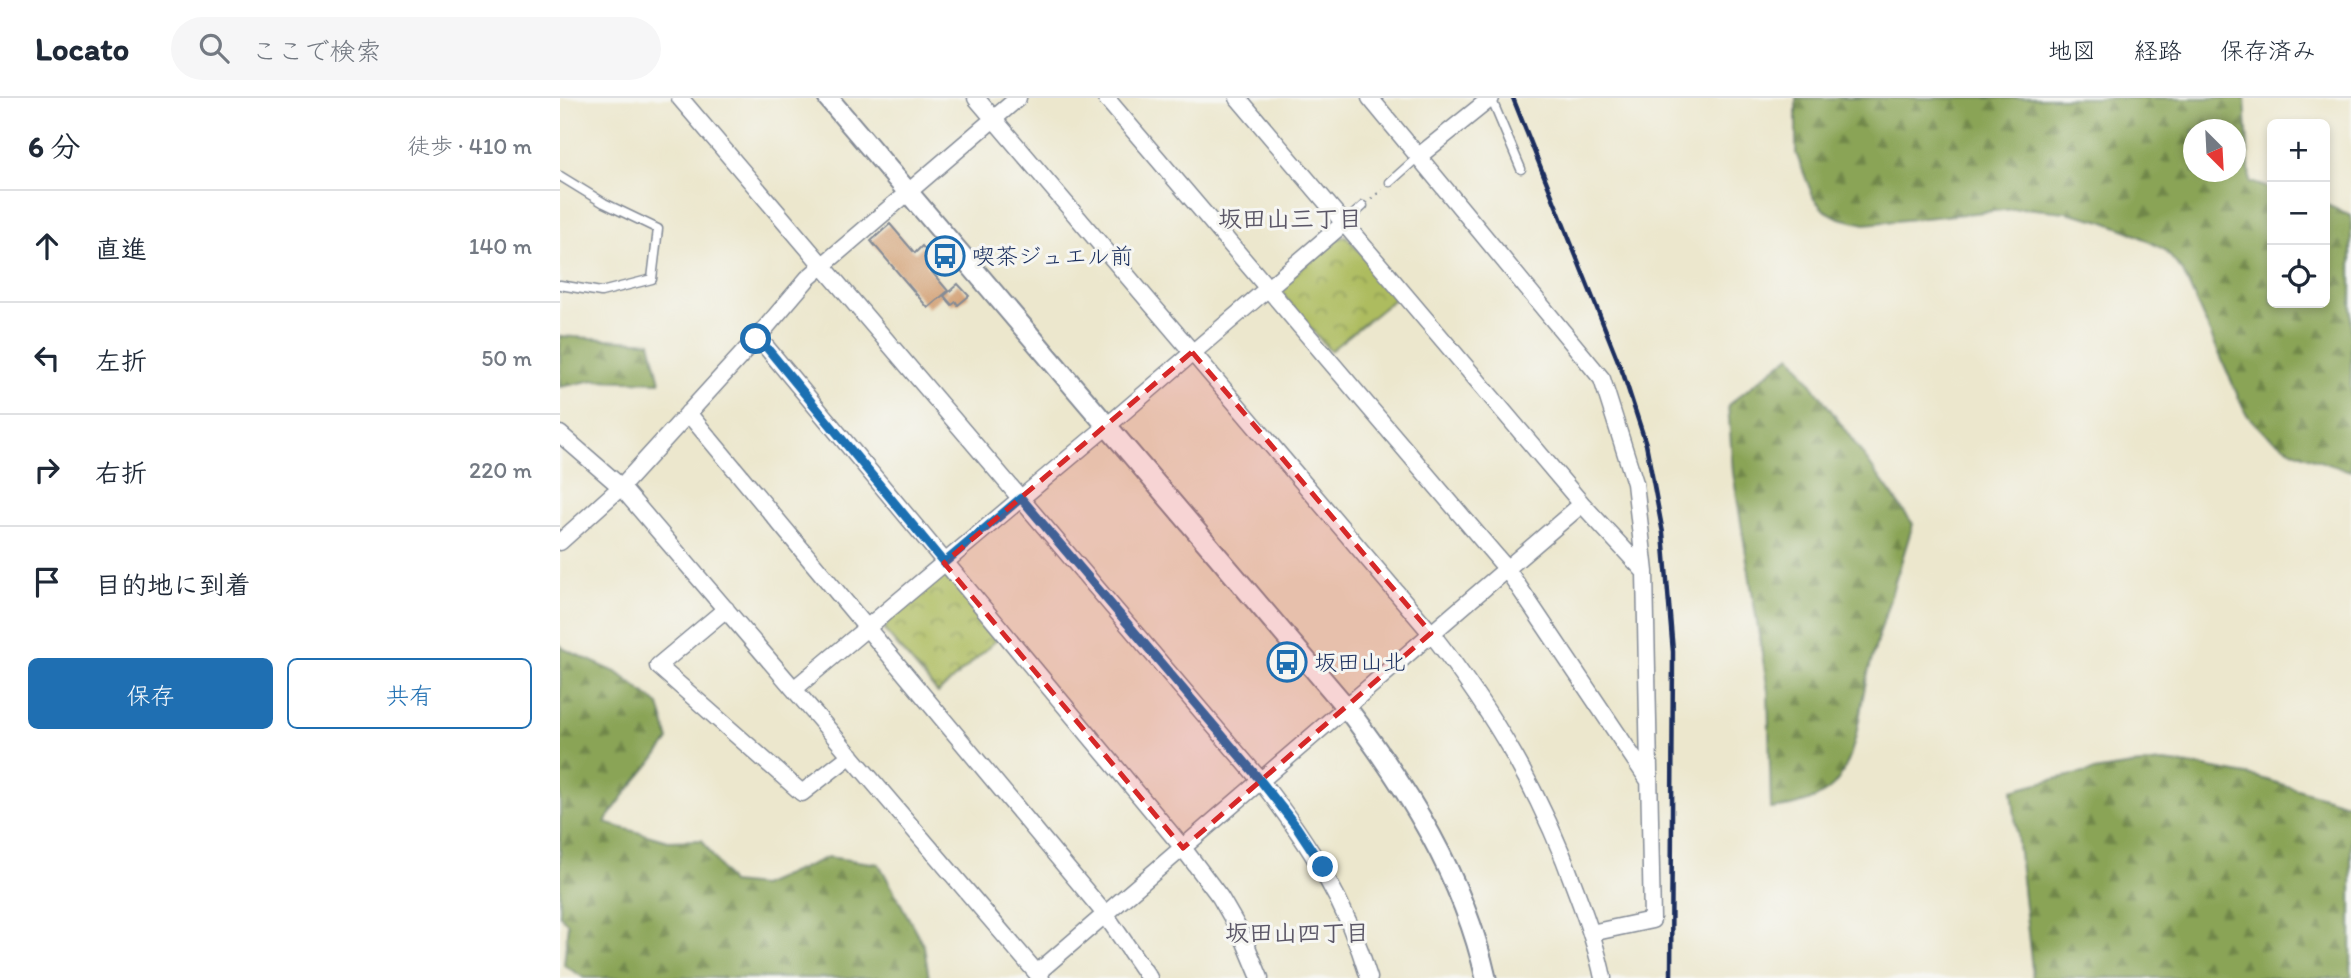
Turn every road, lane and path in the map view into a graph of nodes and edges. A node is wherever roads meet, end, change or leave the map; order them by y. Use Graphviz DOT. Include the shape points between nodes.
graph roads {
  1 [pos="680,98"];
  2 [pos="828,98"];
  3 [pos="976,98"];
  4 [pos="1018,98"];
  5 [pos="1106,98"];
  6 [pos="1238,98"];
  7 [pos="1370,98"];
  8 [pos="1491,98"];
  9 [pos="993,118"];
  10 [pos="1419,156"];
  11 [pos="1521,169"];
  12 [pos="560,176"];
  13 [pos="1390,182"];
  14 [pos="907,191"];
  15 [pos="1363,206"];
  16 [pos="1344,223"];
  17 [pos="822,266"];
  18 [pos="560,285"];
  19 [pos="1269,287"];
  20 [pos="756,339"];
  21 [pos="1192,352"];
  22 [pos="688,413"];
  23 [pos="1106,427"];
  24 [pos="560,434"];
  25 [pos="621,487"];
  26 [pos="1021,498"];
  27 [pos="1582,504"];
  28 [pos="560,542"];
  29 [pos="944,563"];
  30 [pos="1506,568"];
  31 [pos="1645,572"];
  32 [pos="726,609"];
  33 [pos="866,629"];
  34 [pos="1431,633"];
  35 [pos="794,689"];
  36 [pos="1346,707"];
  37 [pos="851,755"];
  38 [pos="1260,780"];
  39 [pos="1649,781"];
  40 [pos="1183,848"];
  41 [pos="1105,914"];
  42 [pos="1591,933"];
  43 [pos="1039,975"];
  44 [pos="1149,978"];
  45 [pos="1260,978"];
  46 [pos="1369,978"];
  47 [pos="1486,978"];
  48 [pos="1603,978"];
  1 -- 17 [label="street"];
  2 -- 14 [label="street"];
  3 -- 9 [label="street"];
  4 -- 9 [label="street"];
  5 -- 19 [label="street"];
  6 -- 16 [label="street"];
  7 -- 10 [label="street"];
  8 -- 10 [label="street"];
  8 -- 11 [label="lane"];
  9 -- 14 [label="street"];
  9 -- 21 [label="street"];
  10 -- 13 [label="lane"];
  10 -- 31 [label="street" via="1602,379 1635,483"];
  12 -- 18 [label="lane" via="658,229 652,279 601,292"];
  13 -- 15 [label="path"];
  14 -- 17 [label="street"];
  14 -- 23 [label="street"];
  15 -- 16 [label="lane"];
  16 -- 19 [label="street"];
  16 -- 27 [label="street"];
  17 -- 20 [label="street"];
  17 -- 26 [label="street"];
  19 -- 21 [label="street"];
  19 -- 30 [label="street"];
  20 -- 22 [label="street"];
  20 -- 29 [label="street"];
  21 -- 23 [label="street"];
  21 -- 34 [label="street"];
  22 -- 25 [label="street"];
  22 -- 33 [label="street"];
  23 -- 26 [label="street"];
  23 -- 36 [label="street"];
  24 -- 25 [label="street"];
  25 -- 28 [label="street"];
  25 -- 32 [label="street"];
  26 -- 29 [label="street"];
  26 -- 38 [label="street"];
  27 -- 30 [label="street"];
  27 -- 31 [label="street"];
  29 -- 33 [label="street"];
  29 -- 40 [label="street"];
  30 -- 34 [label="street"];
  30 -- 39 [label="street"];
  31 -- 39 [label="street"];
  32 -- 35 [label="street"];
  32 -- 37 [label="street" via="658,666 802,793"];
  33 -- 35 [label="street"];
  33 -- 41 [label="street"];
  34 -- 36 [label="street"];
  34 -- 42 [label="street" via="1463,674 1528,778 1560,847"];
  35 -- 37 [label="street"];
  36 -- 38 [label="street"];
  36 -- 47 [label="street" via="1396,775 1440,851"];
  37 -- 43 [label="street"];
  38 -- 40 [label="street"];
  38 -- 46 [label="street" via="1323,867 1344,908"];
  39 -- 42 [label="street" via="1652,920"];
  40 -- 41 [label="street"];
  40 -- 45 [label="street" via="1220,897"];
  41 -- 43 [label="street"];
  41 -- 44 [label="street"];
  42 -- 48 [label="street"];
}
